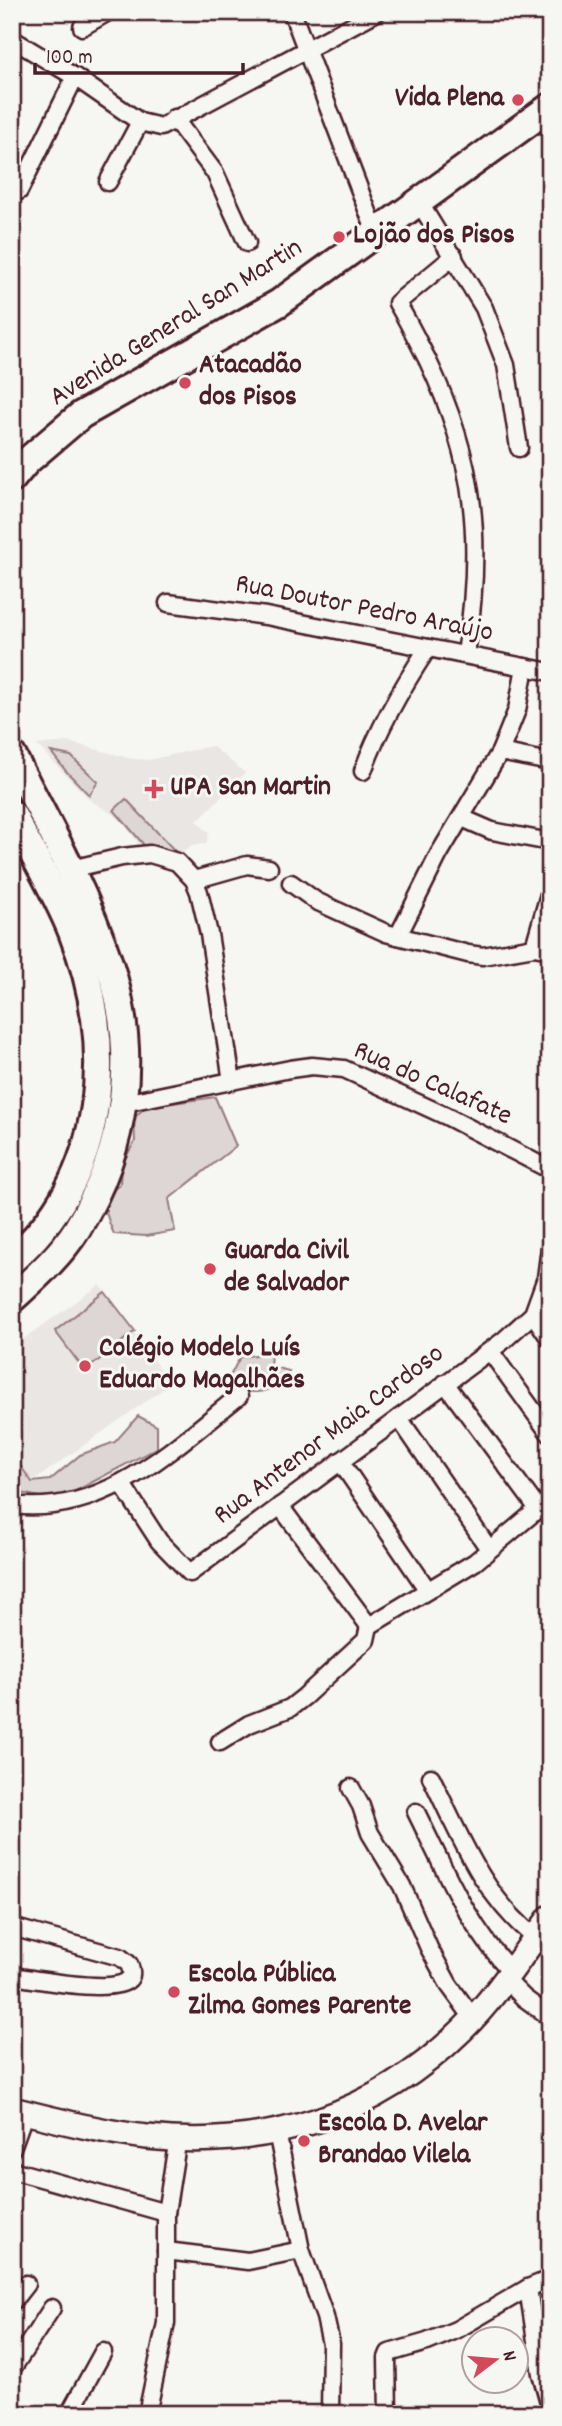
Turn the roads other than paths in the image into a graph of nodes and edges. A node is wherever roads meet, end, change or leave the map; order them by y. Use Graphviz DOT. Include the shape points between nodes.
graph roads {
  1 [pos="108,12"];
  2 [pos="292,12"];
  3 [pos="377,12"];
  4 [pos="82,27"];
  5 [pos="12,39"];
  6 [pos="306,50"];
  7 [pos="75,78"];
  8 [pos="550,107"];
  9 [pos="174,118"];
  10 [pos="148,124"];
  11 [pos="108,182"];
  12 [pos="19,191"];
  13 [pos="419,202"];
  14 [pos="376,233"];
  15 [pos="247,243"];
  16 [pos="454,257"];
  17 [pos="519,448"];
  18 [pos="12,478"];
  19 [pos="168,603"];
  20 [pos="428,648"];
  21 [pos="466,654"];
  22 [pos="525,667"];
  23 [pos="550,671"];
  24 [pos="500,752"];
  25 [pos="12,755"];
  26 [pos="550,762"];
  27 [pos="363,771"];
  28 [pos="12,814"];
  29 [pos="463,818"];
  30 [pos="550,842"];
  31 [pos="71,869"];
  32 [pos="269,869"];
  33 [pos="194,880"];
  34 [pos="291,883"];
  35 [pos="550,891"];
  36 [pos="398,936"];
  37 [pos="542,949"];
  38 [pos="232,1081"];
  39 [pos="124,1103"];
  40 [pos="550,1170"];
  41 [pos="550,1247"];
  42 [pos="12,1260"];
  43 [pos="12,1299"];
  44 [pos="533,1314"];
  45 [pos="550,1339"];
  46 [pos="490,1351"];
  47 [pos="445,1383"];
  48 [pos="239,1396"];
  49 [pos="400,1418"];
  50 [pos="550,1434"];
  51 [pos="340,1461"];
  52 [pos="122,1484"];
  53 [pos="544,1504"];
  54 [pos="12,1505"];
  55 [pos="280,1506"];
  56 [pos="489,1549"];
  57 [pos="427,1589"];
  58 [pos="369,1626"];
  59 [pos="220,1742"];
  60 [pos="431,1777"];
  61 [pos="351,1788"];
  62 [pos="416,1812"];
  63 [pos="550,1917"];
  64 [pos="12,1927"];
  65 [pos="535,1937"];
  66 [pos="508,1975"];
  67 [pos="12,1976"];
  68 [pos="550,2017"];
  69 [pos="473,2018"];
  70 [pos="19,2111"];
  71 [pos="277,2133"];
  72 [pos="178,2138"];
  73 [pos="12,2148"];
  74 [pos="12,2170"];
  75 [pos="166,2213"];
  76 [pos="166,2250"];
  77 [pos="301,2250"];
  78 [pos="550,2279"];
  79 [pos="26,2284"];
  80 [pos="528,2288"];
  81 [pos="12,2302"];
  82 [pos="52,2308"];
  83 [pos="103,2352"];
  84 [pos="12,2369"];
  85 [pos="550,2406"];
  86 [pos="69,2414"];
  87 [pos="147,2414"];
  88 [pos="330,2414"];
  89 [pos="388,2414"];
  1 -- 4 [label="street"];
  2 -- 6 [label="street"];
  3 -- 6 [label="street"];
  5 -- 7 [label="street"];
  6 -- 9 [label="street"];
  6 -- 14 [label="street"];
  7 -- 10 [label="street"];
  7 -- 12 [label="street"];
  8 -- 13 [label="main road, Avenida General San Martin"];
  9 -- 10 [label="street" via="165,126"];
  9 -- 15 [label="street" via="215,173"];
  10 -- 11 [label="street"];
  13 -- 14 [label="main road, Avenida General San Martin"];
  13 -- 16 [label="street"];
  14 -- 18 [label="main road, Avenida General San Martin" via="270,309 81,415"];
  16 -- 17 [label="street" via="484,308 506,365"];
  16 -- 21 [label="street" via="397,303 445,400 469,478 475,550"];
  19 -- 20 [label="street, Rua Doutor Pedro Araújo" via="265,616"];
  20 -- 21 [label="street, Rua Doutor Pedro Araújo"];
  20 -- 27 [label="street" via="375,737"];
  21 -- 22 [label="street, Rua Doutor Pedro Araújo"];
  22 -- 23 [label="street, Rua Doutor Pedro Araújo"];
  22 -- 24 [label="street" via="517,710"];
  24 -- 26 [label="street"];
  24 -- 29 [label="street"];
  25 -- 31 [label="main road"];
  28 -- 42 [label="main road" via="72,932 99,1040 96,1110 78,1169 44,1228"];
  29 -- 30 [label="street" via="492,831"];
  29 -- 36 [label="street" via="439,854"];
  31 -- 33 [label="street" via="150,854 177,862"];
  31 -- 39 [label="main road" via="120,1004"];
  32 -- 33 [label="street" via="247,865"];
  33 -- 38 [label="street" via="209,934"];
  34 -- 36 [label="street" via="316,901"];
  35 -- 37 [label="street"];
  36 -- 37 [label="street" via="483,956"];
  38 -- 39 [label="street, Rua do Calafate"];
  38 -- 40 [label="street, Rua do Calafate" via="312,1066 344,1069"];
  39 -- 43 [label="main road" via="107,1165 76,1230"];
  41 -- 44 [label="street, Rua Antenor Maia Cardoso" via="546,1279"];
  44 -- 45 [label="street"];
  44 -- 46 [label="street, Rua Antenor Maia Cardoso"];
  46 -- 47 [label="street, Rua Antenor Maia Cardoso"];
  46 -- 50 [label="street"];
  47 -- 49 [label="street, Rua Antenor Maia Cardoso"];
  47 -- 53 [label="street"];
  48 -- 52 [label="street"];
  49 -- 51 [label="street, Rua Antenor Maia Cardoso"];
  49 -- 56 [label="street"];
  51 -- 55 [label="street, Rua Antenor Maia Cardoso"];
  51 -- 57 [label="street"];
  52 -- 54 [label="street" via="54,1506"];
  52 -- 55 [label="street, Rua Antenor Maia Cardoso" via="159,1541 190,1573"];
  53 -- 56 [label="street"];
  55 -- 58 [label="street"];
  56 -- 57 [label="street"];
  57 -- 58 [label="street"];
  58 -- 59 [label="street" via="366,1640 290,1708 249,1724"];
  60 -- 65 [label="street" via="481,1876"];
  61 -- 69 [label="street" via="429,1948"];
  62 -- 66 [label="street" via="465,1911"];
  63 -- 65 [label="main road"];
  64 -- 67 [label="street" via="120,1957 131,1972 123,1983 104,1986"];
  65 -- 66 [label="main road"];
  66 -- 68 [label="street" via="524,1998"];
  66 -- 69 [label="main road"];
  69 -- 71 [label="main road" via="420,2068 383,2092 350,2109"];
  70 -- 72 [label="main road" via="90,2128"];
  70 -- 73 [label="street"];
  71 -- 72 [label="main road"];
  71 -- 77 [label="street"];
  72 -- 75 [label="street"];
  74 -- 75 [label="street"];
  75 -- 76 [label="street"];
  76 -- 77 [label="street" via="248,2261"];
  76 -- 87 [label="street" via="166,2323"];
  77 -- 88 [label="street" via="331,2344"];
  78 -- 80 [label="street"];
  79 -- 81 [label="street"];
  80 -- 85 [label="street"];
  80 -- 89 [label="street" via="456,2330 392,2351 387,2358"];
  82 -- 84 [label="street"];
  83 -- 86 [label="street"];
}
